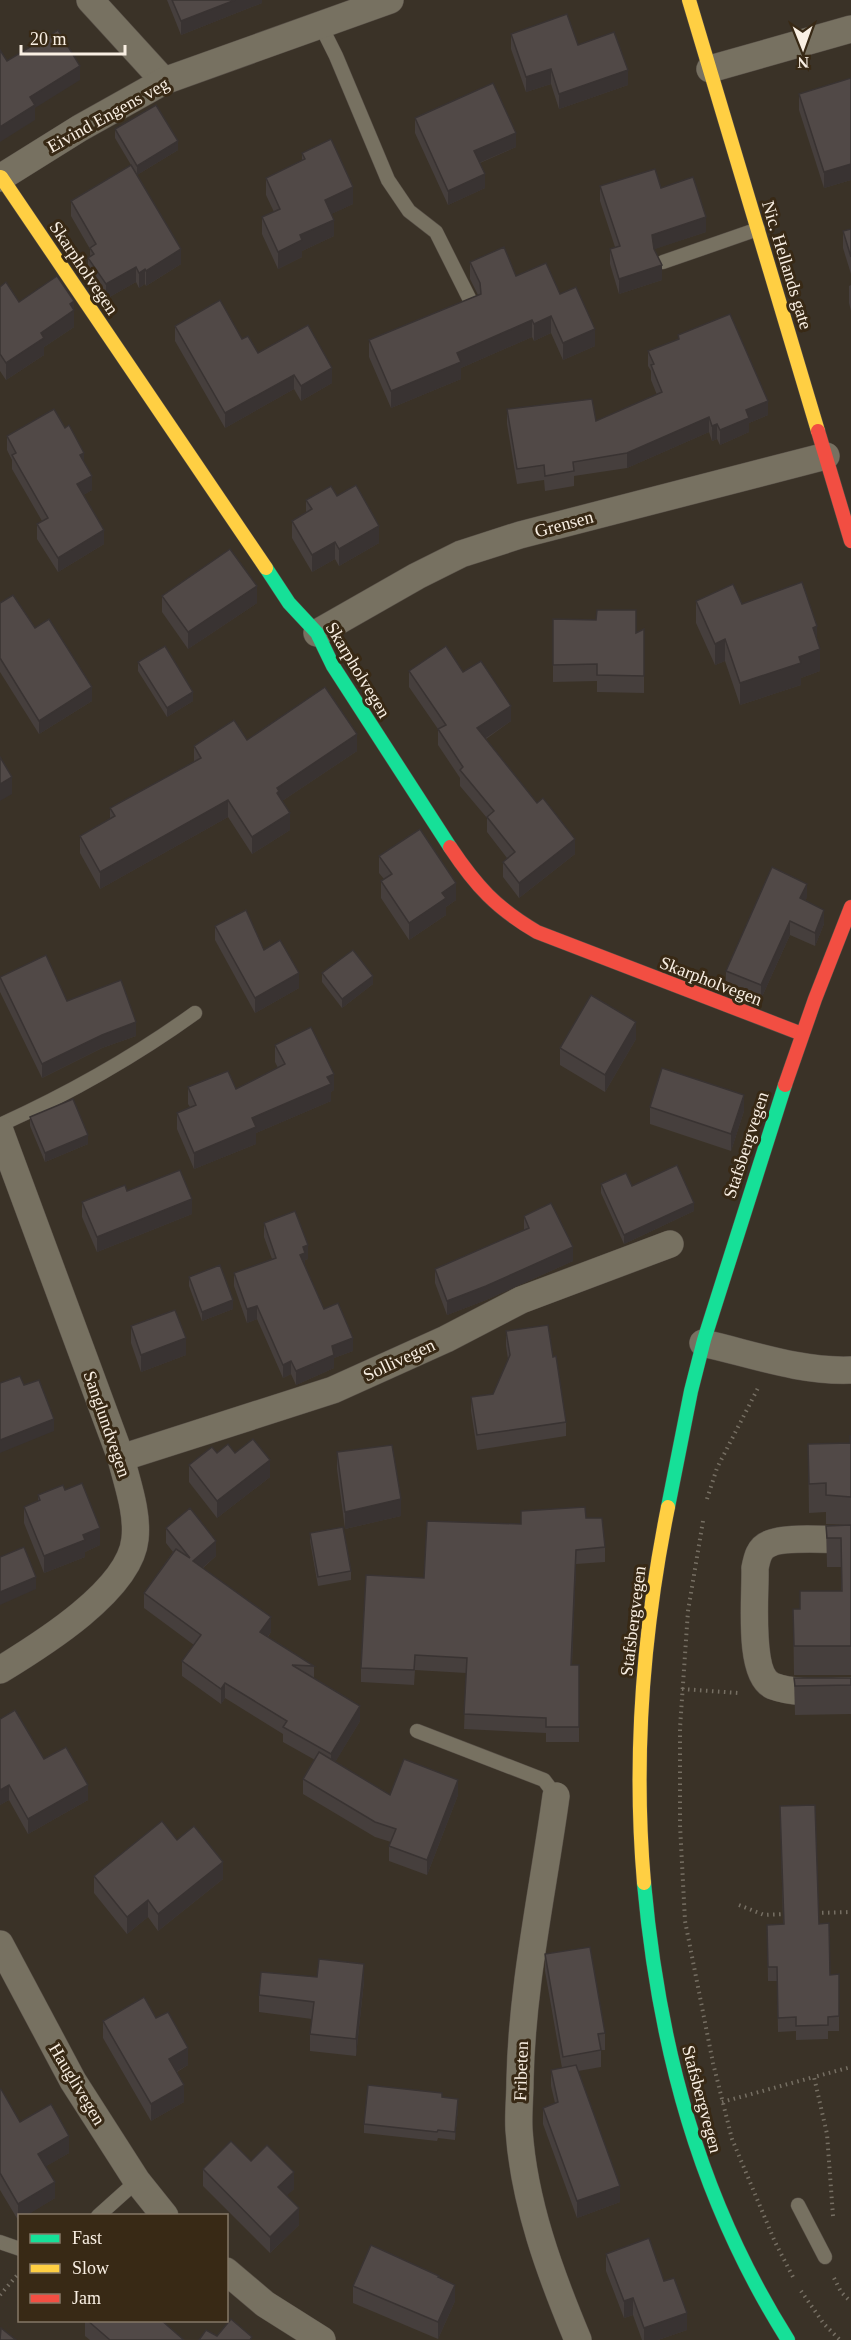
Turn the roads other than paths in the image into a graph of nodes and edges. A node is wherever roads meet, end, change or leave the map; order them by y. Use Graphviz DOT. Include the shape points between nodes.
graph roads {
  1 [pos="90,0"];
  2 [pos="390,0"];
  3 [pos="689,0"];
  4 [pos="320,24"];
  5 [pos="851,28"];
  6 [pos="710,69"];
  7 [pos="164,81"];
  8 [pos="1,178"];
  9 [pos="758,229"];
  10 [pos="663,262"];
  11 [pos="472,304"];
  12 [pos="826,456"];
  13 [pos="851,541"];
  14 [pos="317,633"];
  15 [pos="851,907"];
  16 [pos="195,1013"];
  17 [pos="802,1035"];
  18 [pos="0,1125"];
  19 [pos="0,1131"];
  20 [pos="670,1244"];
  21 [pos="703,1343"];
  22 [pos="851,1370"];
  23 [pos="121,1458"];
  24 [pos="851,1540"];
  25 [pos="0,1670"];
  26 [pos="851,1691"];
  27 [pos="417,1731"];
  28 [pos="556,1796"];
  29 [pos="0,1944"];
  30 [pos="137,2181"];
  31 [pos="798,2205"];
  32 [pos="100,2214"];
  33 [pos="163,2214"];
  34 [pos="0,2242"];
  35 [pos="18,2248"];
  36 [pos="825,2258"];
  37 [pos="228,2273"];
  38 [pos="322,2340"];
  39 [pos="578,2340"];
  40 [pos="788,2340"];
  1 -- 7 [label="street"];
  2 -- 4 [label="street, Eivind Engens veg"];
  3 -- 6 [label="main road, Nic. Hellands gate"];
  4 -- 7 [label="street, Eivind Engens veg"];
  4 -- 11 [label="lane" via="388,180 409,211 436,232"];
  5 -- 6 [label="street"];
  6 -- 9 [label="main road, Nic. Hellands gate"];
  7 -- 8 [label="street, Eivind Engens veg"];
  8 -- 14 [label="main road, Skarpholvegen" via="289,603"];
  9 -- 10 [label="lane"];
  9 -- 12 [label="main road, Nic. Hellands gate"];
  12 -- 13 [label="main road, Nic. Hellands gate"];
  12 -- 14 [label="street, Grensen" via="520,535 461,554"];
  14 -- 17 [label="main road, Skarpholvegen" via="381,743 472,880 496,906 549,938"];
  15 -- 17 [label="main road, Stafsbergvegen"];
  16 -- 18 [label="lane" via="129,1058"];
  17 -- 21 [label="main road, Stafsbergvegen"];
  19 -- 23 [label="street, Sanglundvegen"];
  20 -- 23 [label="street, Sollivegen" via="521,1300 333,1390"];
  21 -- 22 [label="street" via="779,1363"];
  21 -- 40 [label="main road, Stafsbergvegen" via="660,1550 645,1652 639,1832 656,1982 691,2135 715,2203"];
  23 -- 25 [label="street, Sanglundvegen" via="134,1510 135,1539 124,1570 102,1596 56,1635"];
  24 -- 26 [label="street" via="769,1543 757,1557 756,1656 759,1671 772,1685 796,1691"];
  27 -- 28 [label="lane" via="544,1780"];
  28 -- 39 [label="street, Fribeten" via="532,1941 521,2044 519,2130 530,2202"];
  29 -- 30 [label="street, Hauglivegen" via="73,2081"];
  30 -- 32 [label="lane"];
  30 -- 33 [label="street, Hauglivegen"];
  31 -- 36 [label="lane"];
  34 -- 35 [label="lane"];
  37 -- 38 [label="street" via="265,2304"];
}
